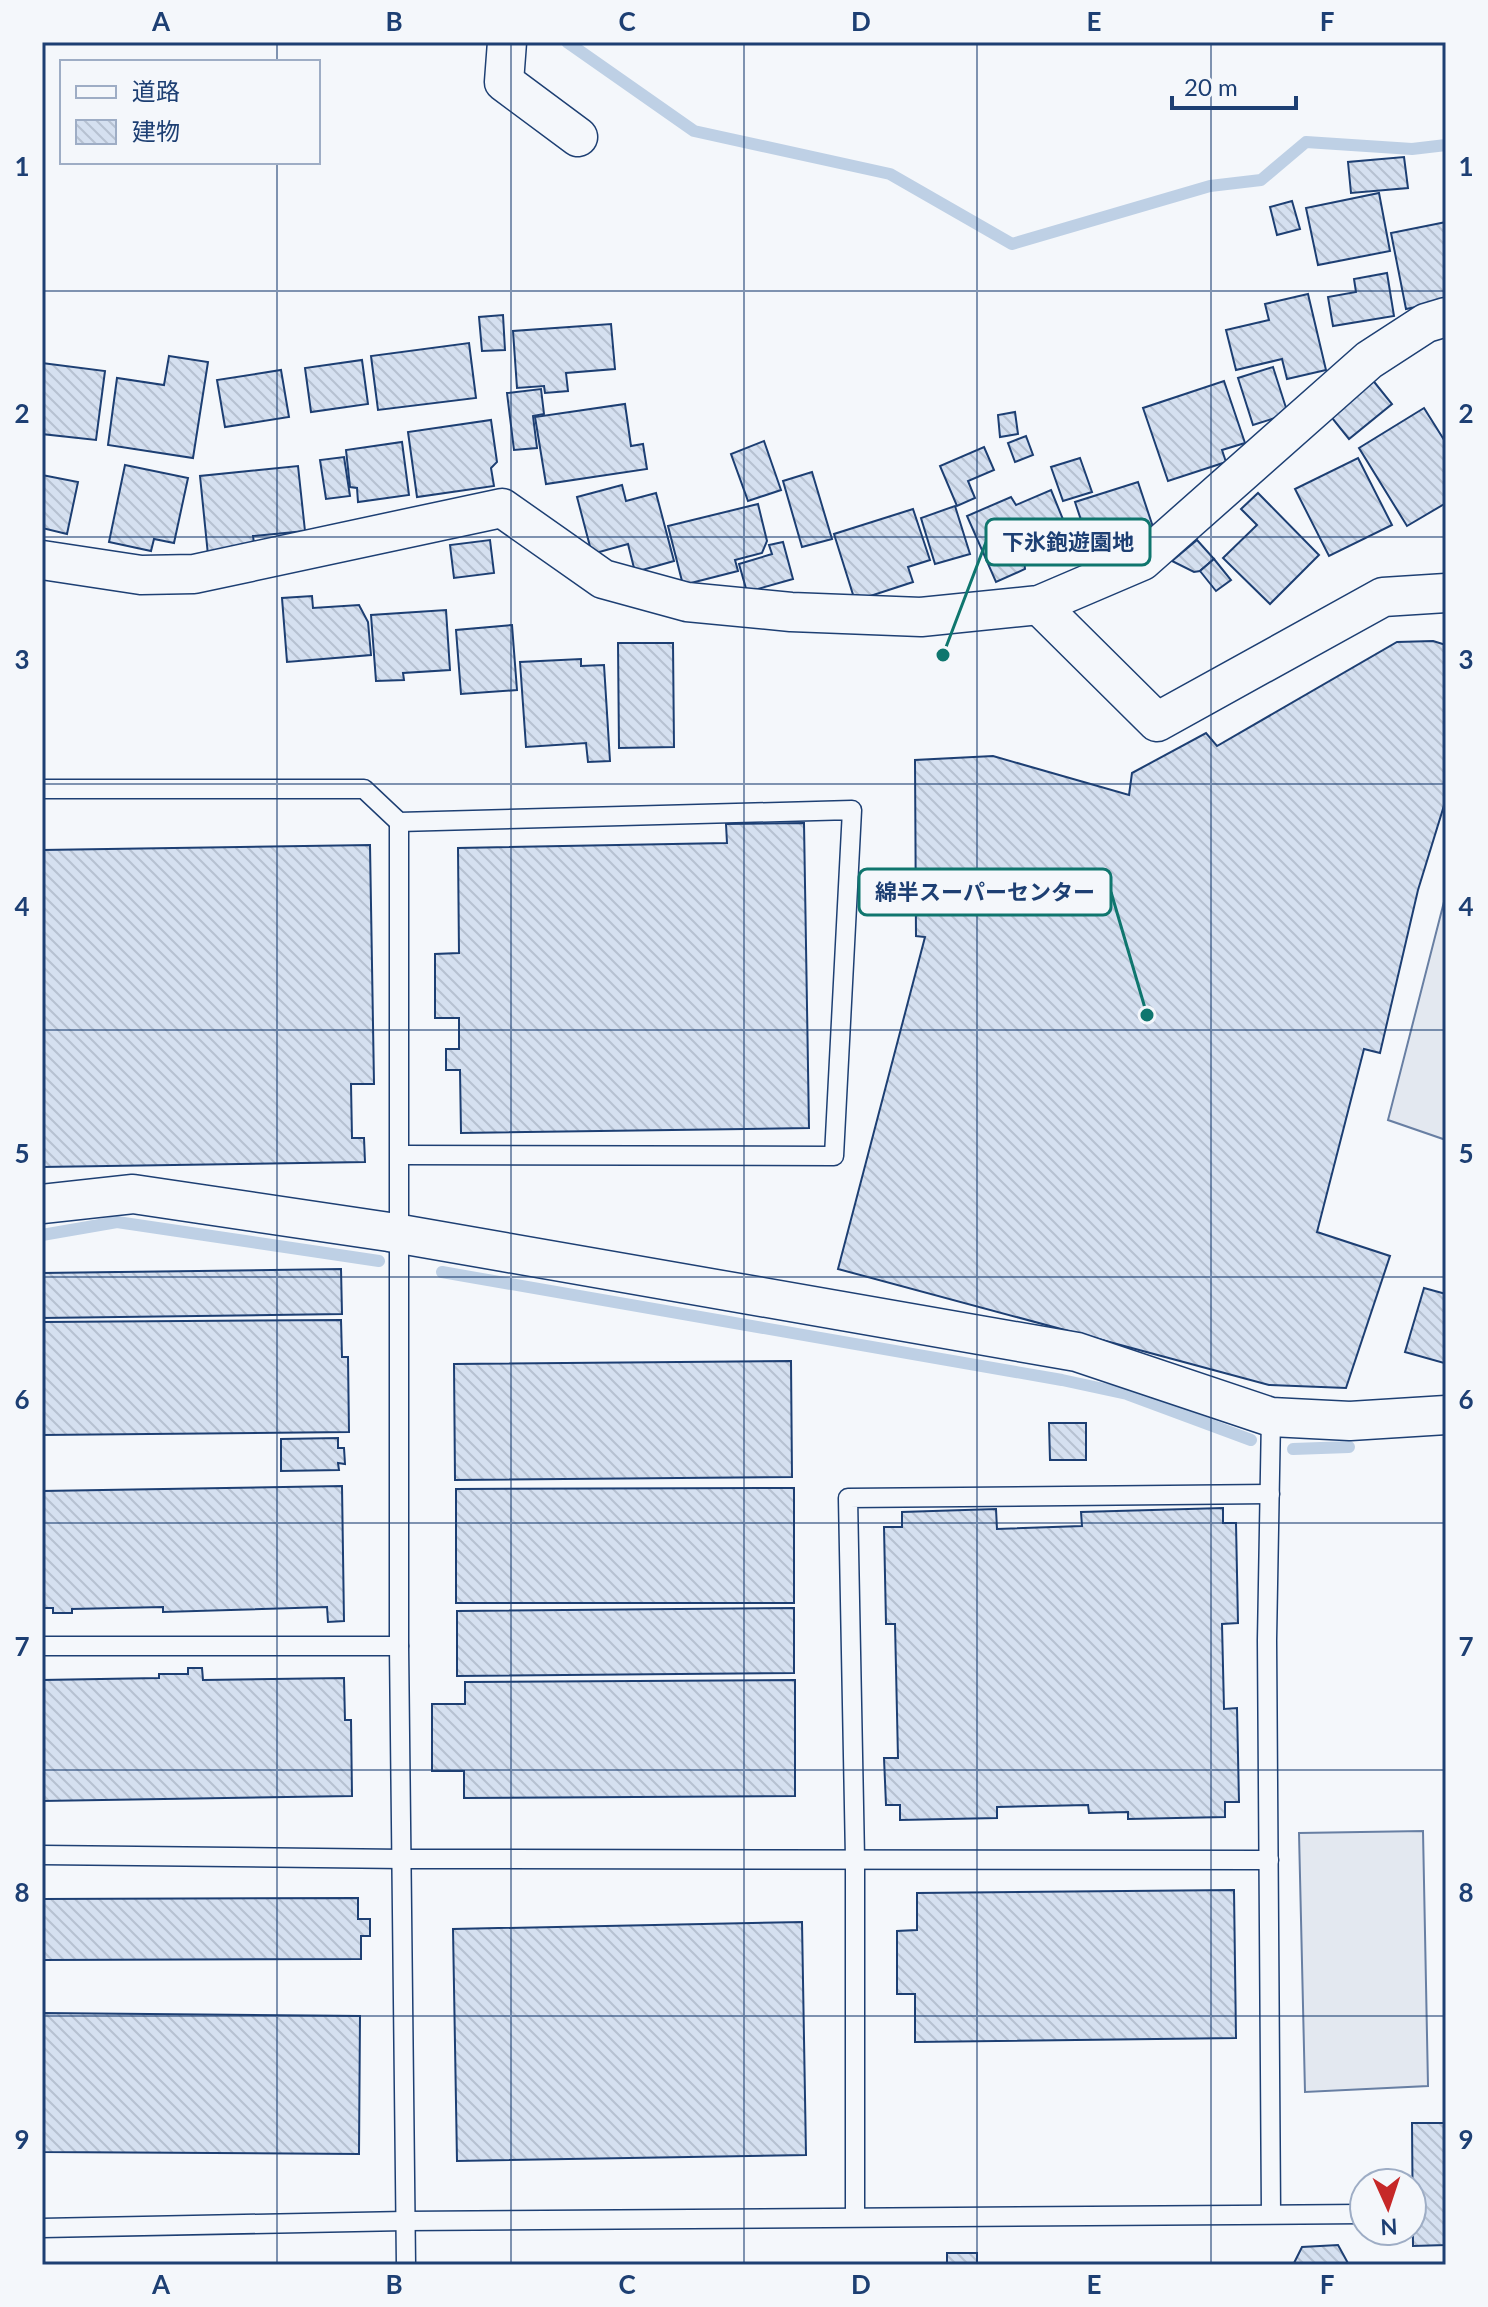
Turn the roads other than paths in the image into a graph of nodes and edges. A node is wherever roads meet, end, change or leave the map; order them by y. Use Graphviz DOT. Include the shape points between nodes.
graph roads {
  1 [pos="507,42"];
  2 [pos="578,137"];
  3 [pos="1446,317"];
  4 [pos="42,560"];
  5 [pos="1446,593"];
  6 [pos="1039,605"];
  7 [pos="42,789"];
  8 [pos="399,822"];
  9 [pos="401,1155"];
  10 [pos="42,1204"];
  11 [pos="401,1235"];
  12 [pos="1446,1415"];
  13 [pos="1271,1417"];
  14 [pos="1270,1494"];
  15 [pos="42,1646"];
  16 [pos="399,1646"];
  17 [pos="42,1855"];
  18 [pos="855,1858"];
  19 [pos="403,1859"];
  20 [pos="1269,1860"];
  21 [pos="1271,2214"];
  22 [pos="1348,2214"];
  23 [pos="855,2217"];
  24 [pos="405,2221"];
  25 [pos="42,2228"];
  26 [pos="406,2265"];
  1 -- 2 [label="street" via="504,82"];
  3 -- 6 [label="street" via="1426,323 1369,360 1142,561"];
  4 -- 6 [label="street" via="141,575 194,574 502,508 603,579 687,602 921,617"];
  5 -- 6 [label="street" via="1383,597 1157,722"];
  7 -- 8 [label="lane" via="364,789"];
  8 -- 9 [label="lane"];
  8 -- 9 [label="lane" via="852,810 834,1156"];
  9 -- 11 [label="lane"];
  10 -- 11 [label="street" via="133,1194"];
  11 -- 13 [label="street" via="1077,1352"];
  11 -- 16 [label="lane"];
  12 -- 13 [label="street" via="1350,1421"];
  13 -- 14 [label="lane"];
  14 -- 18 [label="lane" via="848,1498"];
  14 -- 20 [label="lane"];
  15 -- 16 [label="lane"];
  16 -- 19 [label="lane"];
  17 -- 19 [label="lane"];
  18 -- 19 [label="lane"];
  18 -- 20 [label="lane"];
  18 -- 23 [label="lane"];
  19 -- 24 [label="lane"];
  20 -- 21 [label="lane"];
  21 -- 22 [label="lane"];
  21 -- 23 [label="lane"];
  23 -- 24 [label="lane"];
  24 -- 25 [label="lane"];
  24 -- 26 [label="lane"];
}
